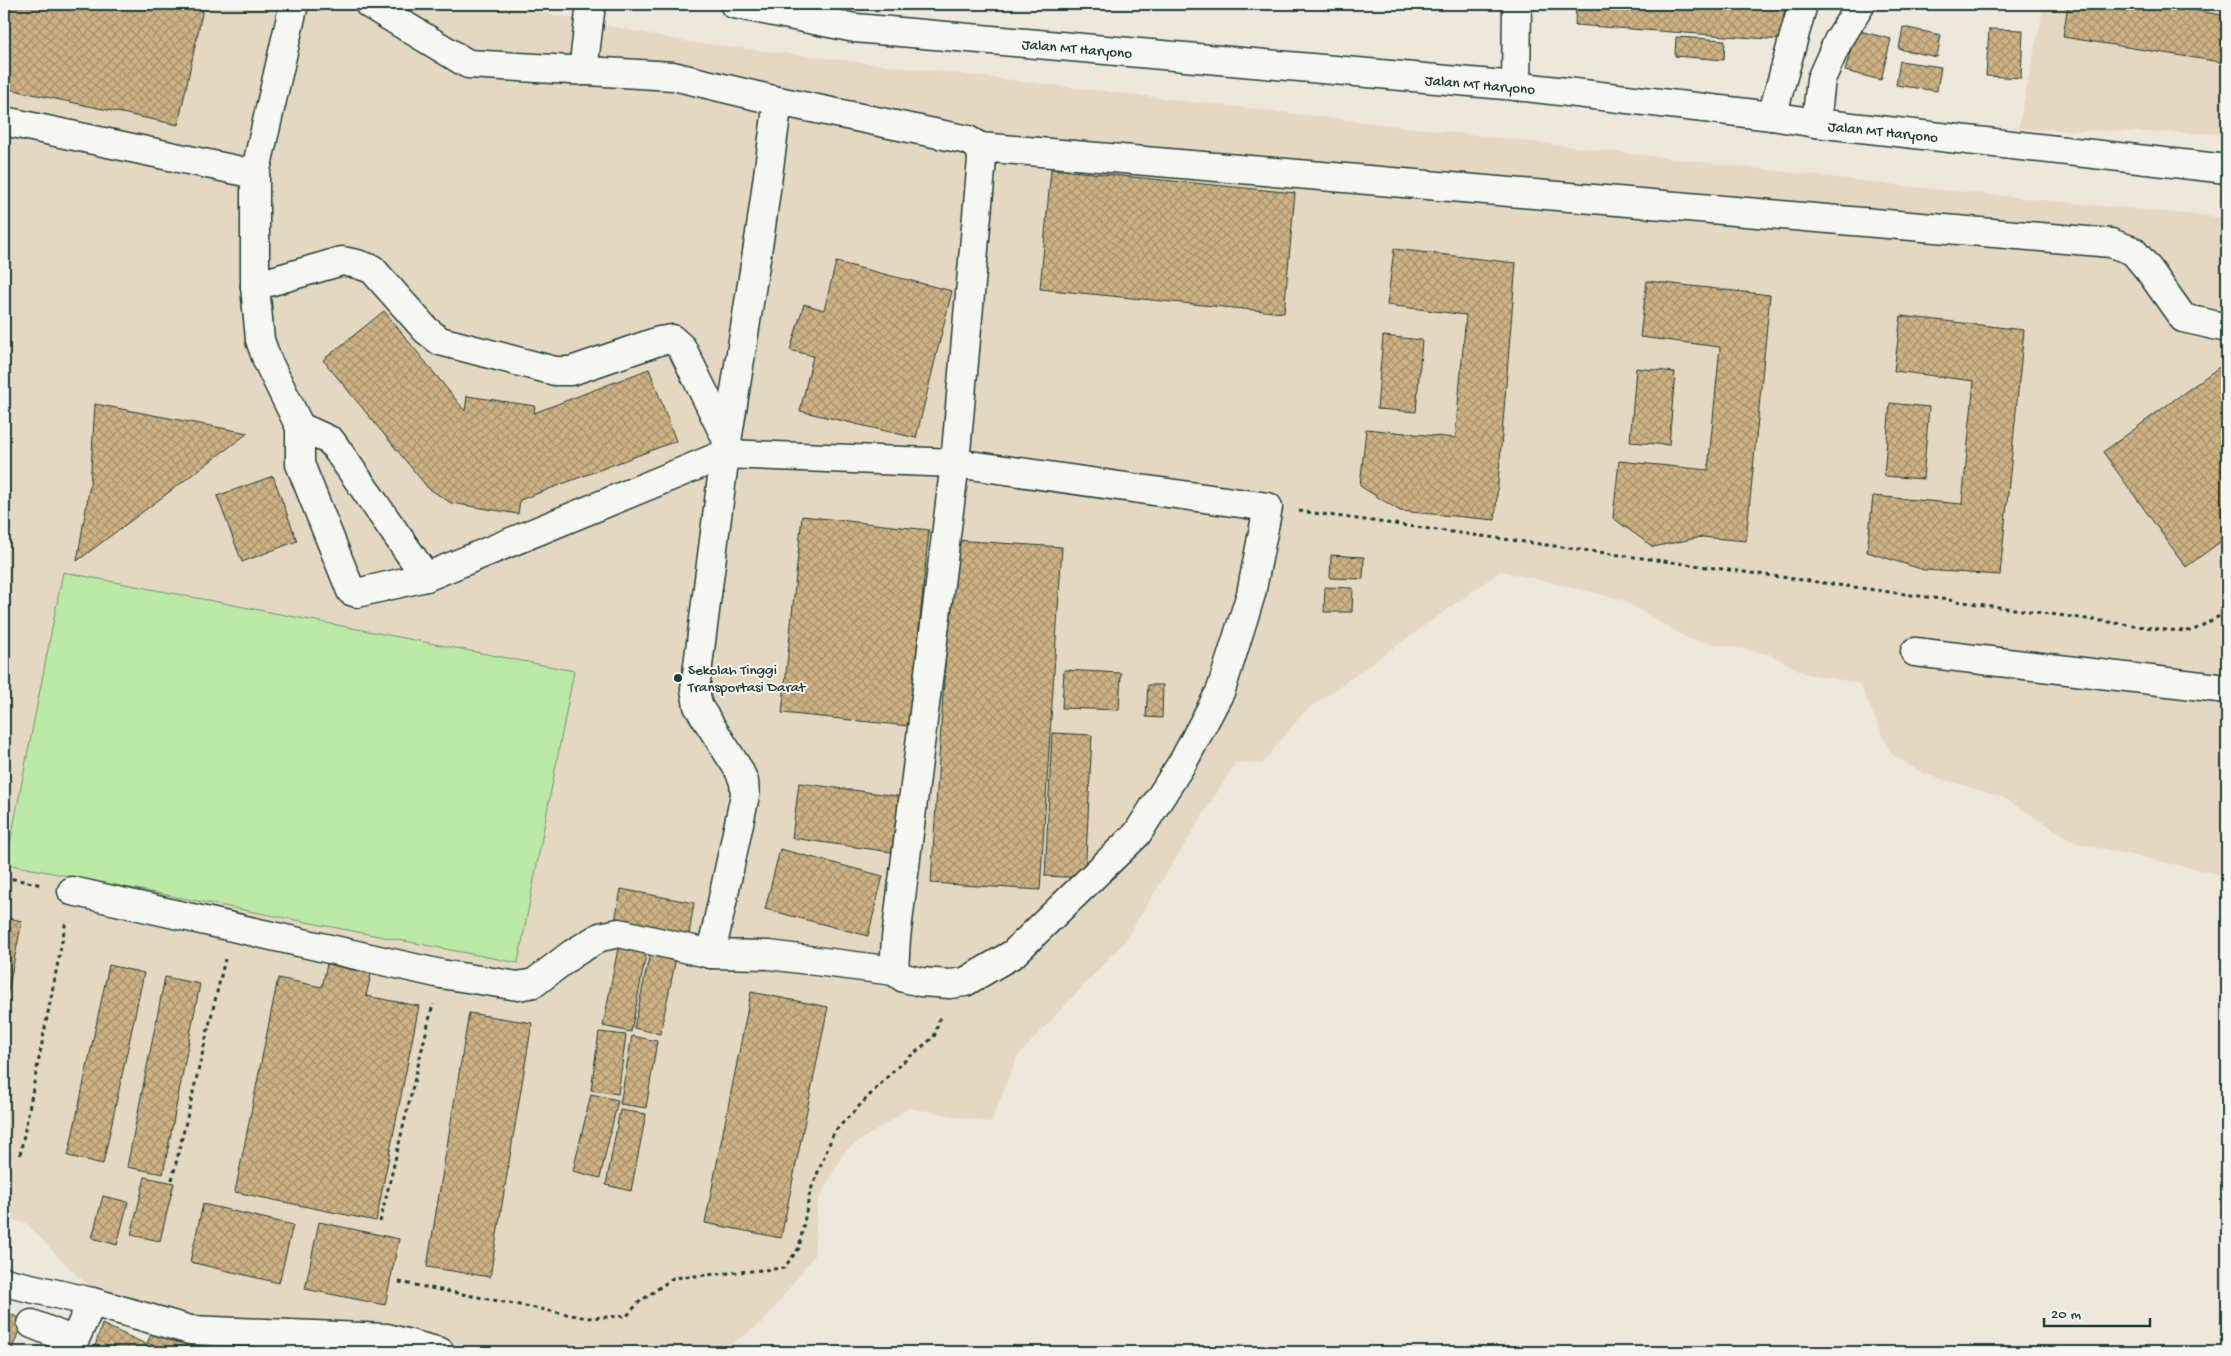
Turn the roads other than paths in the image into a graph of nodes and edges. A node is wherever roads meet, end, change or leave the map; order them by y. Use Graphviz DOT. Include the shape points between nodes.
graph roads {
  1 [pos="294,4"];
  2 [pos="369,4"];
  3 [pos="591,4"];
  4 [pos="734,4"];
  5 [pos="1516,4"];
  6 [pos="1803,4"];
  7 [pos="1860,4"];
  8 [pos="583,71"];
  9 [pos="1516,86"];
  10 [pos="778,100"];
  11 [pos="1772,116"];
  12 [pos="4,120"];
  13 [pos="1816,123"];
  14 [pos="980,147"];
  15 [pos="2227,169"];
  16 [pos="255,174"];
  17 [pos="255,286"];
  18 [pos="2227,328"];
  19 [pos="300,427"];
  20 [pos="726,447"];
  21 [pos="955,463"];
  22 [pos="426,577"];
  23 [pos="1915,652"];
  24 [pos="2227,689"];
  25 [pos="72,891"];
  26 [pos="712,954"];
  27 [pos="894,971"];
  28 [pos="4,1282"];
  29 [pos="92,1302"];
  30 [pos="32,1324"];
  31 [pos="268,1343"];
  32 [pos="75,1347"];
  33 [pos="440,1352"];
  1 -- 16 [label="main road"];
  2 -- 8 [label="main road" via="468,64"];
  3 -- 8 [label="main road"];
  4 -- 9 [label="main road, Jalan MT Haryono" via="855,28"];
  5 -- 9 [label="main road"];
  6 -- 11 [label="main road"];
  7 -- 13 [label="main road" via="1821,79"];
  8 -- 10 [label="main road" via="672,76"];
  9 -- 11 [label="main road, Jalan MT Haryono"];
  10 -- 14 [label="main road" via="968,140"];
  10 -- 20 [label="main road"];
  11 -- 13 [label="main road, Jalan MT Haryono"];
  12 -- 16 [label="main road"];
  13 -- 15 [label="main road, Jalan MT Haryono"];
  14 -- 18 [label="main road" via="2111,243 2133,251 2184,318"];
  14 -- 21 [label="main road" via="982,159"];
  16 -- 17 [label="main road"];
  17 -- 19 [label="main road" via="262,350"];
  17 -- 20 [label="main road" via="342,261 357,264 372,269 426,330 440,341 555,372 571,371 672,339 682,348"];
  19 -- 22 [label="main road" via="331,441"];
  19 -- 22 [label="main road" via="300,464 351,591 357,593"];
  20 -- 21 [label="main road"];
  20 -- 22 [label="main road"];
  20 -- 26 [label="main road" via="696,689 698,706 739,770 745,795"];
  21 -- 27 [label="main road"];
  21 -- 27 [label="main road" via="1268,507 1251,594 1220,690 1184,760 1137,834 1013,954 965,982 921,982 904,978"];
  23 -- 24 [label="main road"];
  25 -- 26 [label="main road" via="441,974 518,986 534,983 600,937 619,933"];
  26 -- 27 [label="main road" via="769,955"];
  28 -- 29 [label="main road"];
  29 -- 31 [label="main road" via="190,1330"];
  29 -- 32 [label="main road"];
  30 -- 32 [label="main road"];
  31 -- 33 [label="main road" via="386,1338"];
}
